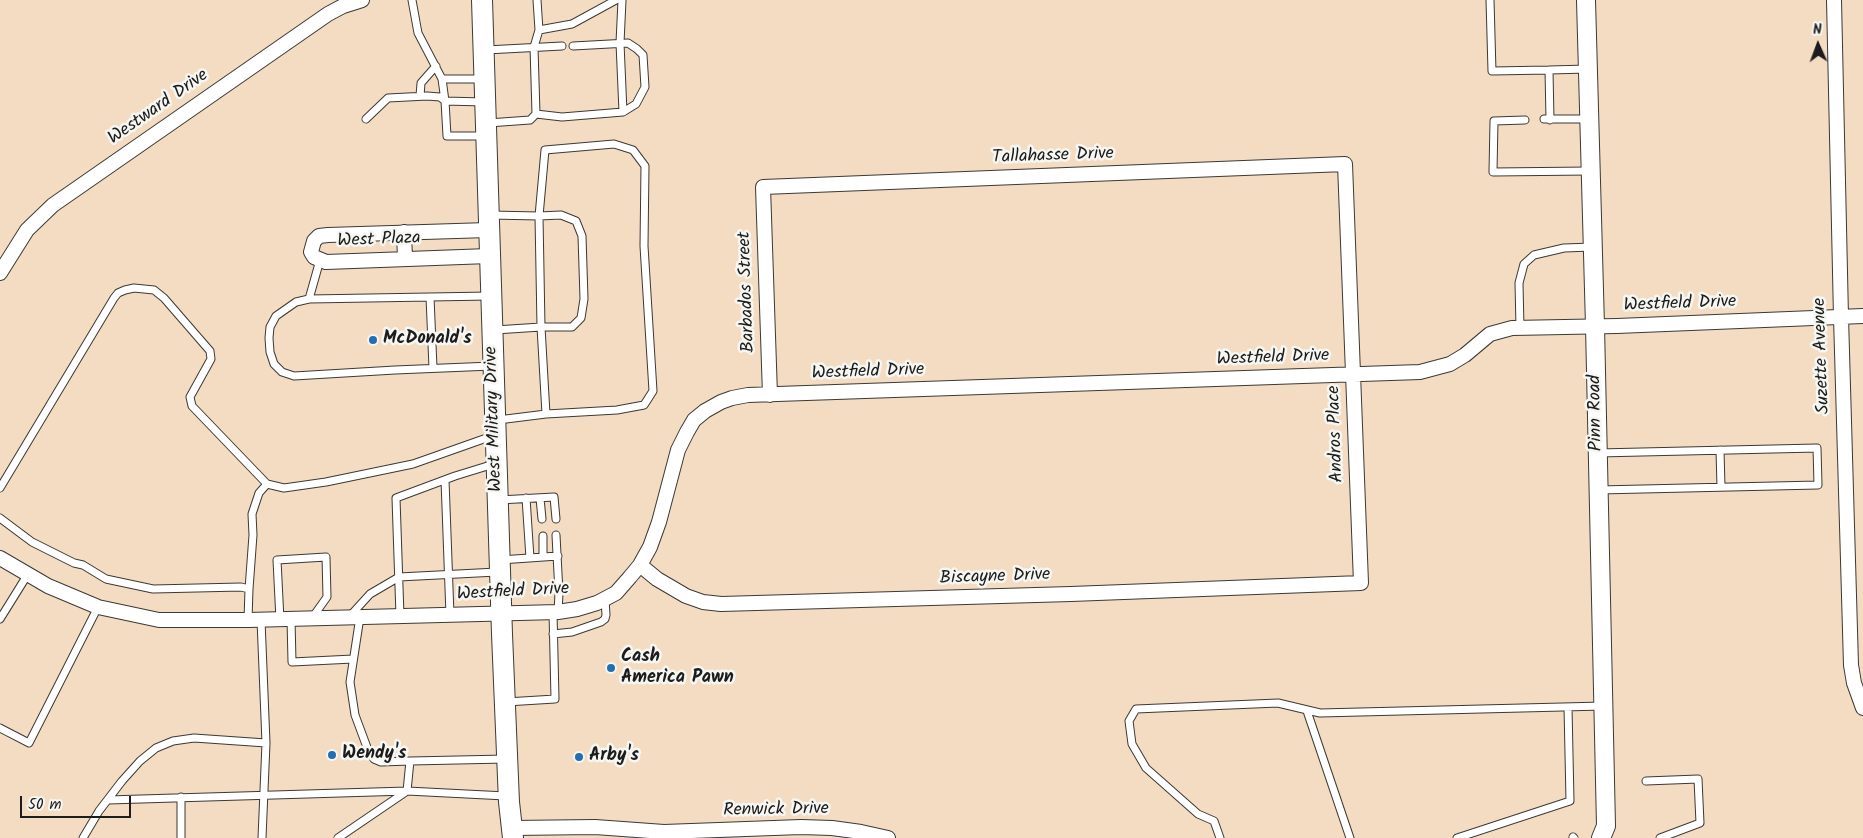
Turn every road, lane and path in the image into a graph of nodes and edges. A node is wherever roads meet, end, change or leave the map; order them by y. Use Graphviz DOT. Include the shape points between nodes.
graph roads {
  1 [pos="362,0"];
  2 [pos="412,0"];
  3 [pos="482,0"];
  4 [pos="537,0"];
  5 [pos="616,0"];
  6 [pos="622,0"];
  7 [pos="1490,0"];
  8 [pos="1586,0"];
  9 [pos="1834,0"];
  10 [pos="538,30"];
  11 [pos="620,43"];
  12 [pos="562,46"];
  13 [pos="573,46"];
  14 [pos="534,47"];
  15 [pos="483,50"];
  16 [pos="436,66"];
  17 [pos="1588,69"];
  18 [pos="1549,70"];
  19 [pos="442,79"];
  20 [pos="484,79"];
  21 [pos="420,96"];
  22 [pos="445,101"];
  23 [pos="485,102"];
  24 [pos="623,112"];
  25 [pos="536,114"];
  26 [pos="366,119"];
  27 [pos="1589,119"];
  28 [pos="1525,120"];
  29 [pos="485,130"];
  30 [pos="1346,164"];
  31 [pos="1591,171"];
  32 [pos="763,187"];
  33 [pos="539,216"];
  34 [pos="488,222"];
  35 [pos="404,232"];
  36 [pos="1593,247"];
  37 [pos="489,256"];
  38 [pos="405,259"];
  39 [pos="320,260"];
  40 [pos="0,273"];
  41 [pos="490,296"];
  42 [pos="430,297"];
  43 [pos="309,298"];
  44 [pos="1863,316"];
  45 [pos="1841,317"];
  46 [pos="1595,326"];
  47 [pos="541,328"];
  48 [pos="1520,328"];
  49 [pos="492,330"];
  50 [pos="493,366"];
  51 [pos="433,368"];
  52 [pos="1354,375"];
  53 [pos="770,395"];
  54 [pos="546,414"];
  55 [pos="495,427"];
  56 [pos="1720,450"];
  57 [pos="1598,453"];
  58 [pos="496,463"];
  59 [pos="445,480"];
  60 [pos="267,484"];
  61 [pos="1721,487"];
  62 [pos="0,488"];
  63 [pos="1599,490"];
  64 [pos="526,498"];
  65 [pos="540,498"];
  66 [pos="498,500"];
  67 [pos="0,518"];
  68 [pos="542,519"];
  69 [pos="556,519"];
  70 [pos="556,535"];
  71 [pos="542,536"];
  72 [pos="558,556"];
  73 [pos="543,557"];
  74 [pos="0,558"];
  75 [pos="530,558"];
  76 [pos="640,565"];
  77 [pos="500,566"];
  78 [pos="28,574"];
  79 [pos="449,574"];
  80 [pos="399,577"];
  81 [pos="1361,583"];
  82 [pos="249,589"];
  83 [pos="605,598"];
  84 [pos="98,607"];
  85 [pos="555,612"];
  86 [pos="502,613"];
  87 [pos="450,615"];
  88 [pos="400,616"];
  89 [pos="354,617"];
  90 [pos="0,619"];
  91 [pos="285,619"];
  92 [pos="312,619"];
  93 [pos="255,620"];
  94 [pos="553,634"];
  95 [pos="353,659"];
  96 [pos="1860,691"];
  97 [pos="505,702"];
  98 [pos="1568,706"];
  99 [pos="1603,706"];
  100 [pos="1863,708"];
  101 [pos="1308,711"];
  102 [pos="0,728"];
  103 [pos="266,743"];
  104 [pos="508,759"];
  105 [pos="410,761"];
  106 [pos="1646,781"];
  107 [pos="407,791"];
  108 [pos="265,794"];
  109 [pos="509,796"];
  110 [pos="181,797"];
  111 [pos="108,800"];
  112 [pos="512,833"];
  113 [pos="744,834"];
  114 [pos="1606,834"];
  115 [pos="664,835"];
  116 [pos="83,838"];
  117 [pos="182,838"];
  118 [pos="262,838"];
  119 [pos="338,838"];
  120 [pos="643,838"];
  121 [pos="888,838"];
  122 [pos="1220,838"];
  123 [pos="1350,838"];
  124 [pos="1457,838"];
  125 [pos="1660,838"];
  1 -- 40 [label="street, Westward Drive" via="328,14 52,205 27,230"];
  2 -- 16 [label="lane" via="418,33"];
  3 -- 15 [label="main road, West Military Drive"];
  4 -- 10 [label="lane"];
  5 -- 10 [label="lane" via="572,24"];
  6 -- 11 [label="lane"];
  7 -- 18 [label="lane" via="1492,71"];
  8 -- 17 [label="street, Pinn Road"];
  9 -- 45 [label="street, Suzette Avenue"];
  10 -- 14 [label="lane"];
  11 -- 13 [label="lane"];
  11 -- 24 [label="lane"];
  11 -- 24 [label="lane" via="637,48 643,56 645,86 636,104"];
  12 -- 14 [label="lane"];
  14 -- 15 [label="lane"];
  14 -- 25 [label="lane"];
  15 -- 20 [label="main road, West Military Drive"];
  16 -- 19 [label="lane"];
  16 -- 21 [label="lane" via="421,82"];
  17 -- 18 [label="lane"];
  17 -- 27 [label="street, Pinn Road"];
  18 -- 27 [label="lane" via="1547,120"];
  19 -- 20 [label="lane"];
  19 -- 22 [label="lane"];
  20 -- 23 [label="main road, West Military Drive"];
  21 -- 22 [label="lane" via="440,97"];
  21 -- 26 [label="lane" via="388,98"];
  22 -- 23 [label="lane"];
  22 -- 29 [label="lane" via="447,136"];
  23 -- 29 [label="main road, West Military Drive"];
  24 -- 25 [label="lane" via="562,116"];
  25 -- 29 [label="lane" via="530,120"];
  27 -- 31 [label="street, Pinn Road"];
  28 -- 31 [label="lane" via="1494,121 1493,172"];
  29 -- 34 [label="main road, West Military Drive"];
  30 -- 32 [label="street, Tallahasse Drive"];
  30 -- 52 [label="street, Andros Place"];
  31 -- 36 [label="street, Pinn Road"];
  32 -- 53 [label="street, Barbados Street"];
  33 -- 34 [label="lane"];
  33 -- 47 [label="lane"];
  33 -- 47 [label="lane" via="561,215 576,221 582,236 584,299 581,318 572,327"];
  33 -- 54 [label="lane" via="545,150 614,144 633,150 645,166 644,246 654,391 644,405 617,410"];
  34 -- 35 [label="street, West Plaza"];
  34 -- 37 [label="main road, West Military Drive"];
  35 -- 38 [label="street"];
  35 -- 39 [label="street, West Plaza" via="319,236 311,252"];
  36 -- 46 [label="street, Pinn Road"];
  36 -- 48 [label="lane" via="1564,248 1534,255 1524,264 1519,283"];
  37 -- 38 [label="street, West Plaza"];
  37 -- 41 [label="main road, West Military Drive"];
  38 -- 39 [label="street, West Plaza"];
  39 -- 43 [label="lane"];
  41 -- 42 [label="lane"];
  41 -- 49 [label="main road, West Military Drive"];
  42 -- 43 [label="lane"];
  42 -- 51 [label="lane"];
  43 -- 51 [label="lane" via="284,309 270,327 270,352 274,364 282,372 294,376"];
  44 -- 45 [label="street, Westfield Drive"];
  45 -- 46 [label="street, Westfield Drive"];
  45 -- 96 [label="street, Suzette Avenue" via="1851,665"];
  46 -- 48 [label="street, Westfield Drive"];
  46 -- 57 [label="street, Pinn Road"];
  47 -- 49 [label="lane"];
  47 -- 54 [label="lane"];
  48 -- 52 [label="street, Westfield Drive" via="1490,334 1465,355 1434,369"];
  49 -- 50 [label="main road, West Military Drive"];
  50 -- 51 [label="lane"];
  50 -- 55 [label="main road, West Military Drive"];
  52 -- 53 [label="street, Westfield Drive"];
  52 -- 81 [label="street, Andros Place"];
  53 -- 76 [label="street, Westfield Drive" via="726,400 694,420 678,450 659,522"];
  54 -- 55 [label="lane"];
  55 -- 58 [label="main road, West Military Drive"];
  55 -- 60 [label="lane" via="404,466 284,488"];
  56 -- 57 [label="lane"];
  56 -- 61 [label="lane"];
  56 -- 61 [label="lane" via="1817,448 1818,485"];
  57 -- 63 [label="street, Pinn Road"];
  58 -- 59 [label="lane"];
  58 -- 66 [label="main road, West Military Drive"];
  59 -- 79 [label="lane"];
  59 -- 80 [label="lane" via="396,498"];
  60 -- 62 [label="lane" via="192,406 190,398 211,359 210,351 164,298 154,290 134,288 118,293 114,298"];
  60 -- 82 [label="lane" via="259,494 252,514"];
  61 -- 63 [label="lane"];
  63 -- 99 [label="street, Pinn Road"];
  64 -- 65 [label="lane"];
  64 -- 66 [label="lane"];
  64 -- 75 [label="lane"];
  65 -- 68 [label="lane"];
  65 -- 69 [label="lane" via="554,497"];
  66 -- 77 [label="main road, West Military Drive"];
  67 -- 82 [label="lane" via="32,542 106,579 154,589"];
  70 -- 72 [label="lane"];
  71 -- 73 [label="lane"];
  72 -- 73 [label="lane"];
  72 -- 85 [label="lane" via="559,593"];
  73 -- 75 [label="lane"];
  74 -- 78 [label="street, Westfield Drive"];
  75 -- 77 [label="lane"];
  76 -- 81 [label="street, Biscayne Drive" via="686,596 721,604"];
  76 -- 83 [label="street, Westfield Drive" via="616,593"];
  77 -- 79 [label="lane"];
  77 -- 86 [label="main road, West Military Drive"];
  78 -- 84 [label="street, Westfield Drive"];
  78 -- 90 [label="lane"];
  79 -- 80 [label="lane"];
  79 -- 87 [label="lane"];
  80 -- 88 [label="lane"];
  80 -- 89 [label="lane" via="370,594"];
  82 -- 93 [label="lane"];
  83 -- 85 [label="street, Westfield Drive" via="577,609"];
  83 -- 94 [label="lane" via="606,615 602,622 572,632"];
  84 -- 93 [label="street, Westfield Drive" via="159,620"];
  84 -- 102 [label="lane" via="29,743"];
  85 -- 86 [label="street, Westfield Drive"];
  85 -- 94 [label="lane"];
  86 -- 87 [label="street, Westfield Drive"];
  86 -- 97 [label="main road, West Military Drive"];
  87 -- 88 [label="street, Westfield Drive"];
  88 -- 89 [label="street, Westfield Drive"];
  89 -- 92 [label="street, Westfield Drive"];
  89 -- 95 [label="lane" via="358,636"];
  91 -- 92 [label="street, Westfield Drive"];
  91 -- 92 [label="lane" via="277,560 326,557 327,597"];
  91 -- 93 [label="street, Westfield Drive"];
  91 -- 95 [label="lane" via="292,662"];
  93 -- 103 [label="lane"];
  94 -- 97 [label="lane" via="555,699"];
  95 -- 105 [label="lane" via="352,705 371,756 381,762"];
  96 -- 100 [label="street, Suzette Avenue"];
  97 -- 104 [label="main road, West Military Drive"];
  98 -- 99 [label="lane"];
  98 -- 101 [label="lane" via="1320,714"];
  98 -- 124 [label="lane" via="1570,801"];
  99 -- 114 [label="street, Pinn Road"];
  101 -- 122 [label="lane" via="1278,703 1136,709 1129,721 1132,744 1146,768 1198,814 1214,820"];
  101 -- 123 [label="lane"];
  103 -- 108 [label="lane"];
  103 -- 111 [label="lane" via="194,738 173,741 156,748 140,761"];
  104 -- 105 [label="lane"];
  104 -- 109 [label="main road, West Military Drive"];
  105 -- 107 [label="lane"];
  106 -- 125 [label="lane" via="1698,779 1700,823"];
  107 -- 108 [label="lane"];
  107 -- 109 [label="lane"];
  107 -- 119 [label="lane"];
  108 -- 110 [label="lane"];
  108 -- 118 [label="lane"];
  109 -- 112 [label="main road, West Military Drive"];
  110 -- 111 [label="lane"];
  110 -- 117 [label="lane"];
  111 -- 116 [label="lane"];
  112 -- 115 [label="street, Renwick Drive" via="595,827"];
  113 -- 115 [label="street, Renwick Drive"];
  113 -- 121 [label="street, Renwick Drive" via="801,827 832,828"];
  115 -- 120 [label="street, Renwick Drive"];
}
